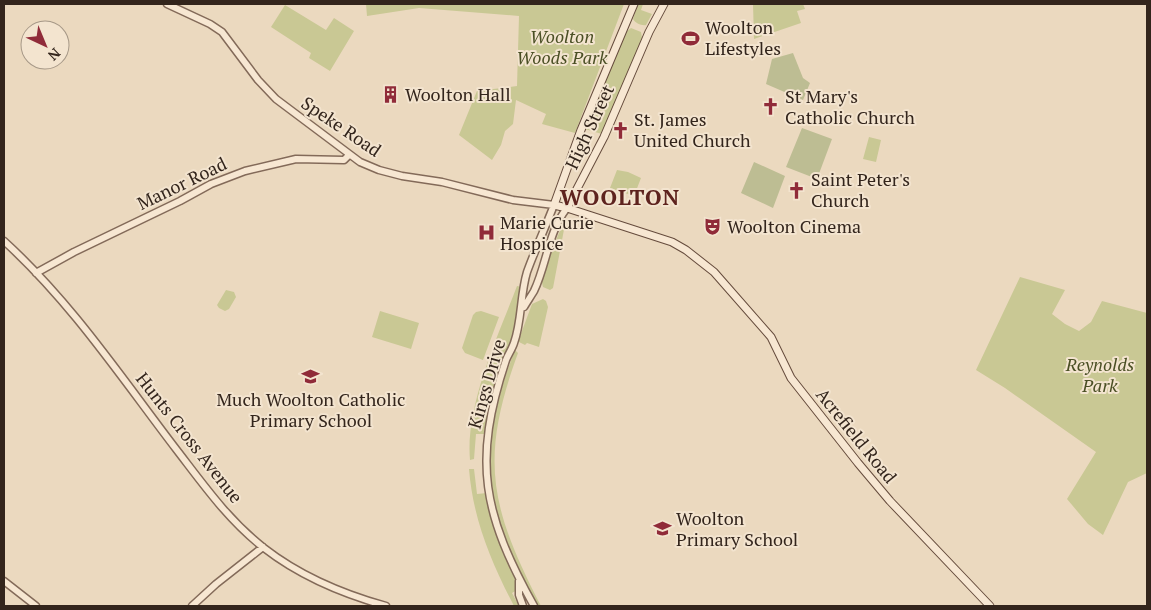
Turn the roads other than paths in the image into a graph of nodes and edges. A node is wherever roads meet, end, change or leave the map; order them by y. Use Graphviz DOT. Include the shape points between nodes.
graph roads {
  1 [pos="167,4"];
  2 [pos="634,4"];
  3 [pos="664,4"];
  4 [pos="349,155"];
  5 [pos="554,205"];
  6 [pos="567,208"];
  7 [pos="4,242"];
  8 [pos="36,273"];
  9 [pos="522,310"];
  10 [pos="263,547"];
  11 [pos="519,580"];
  12 [pos="4,581"];
  13 [pos="36,606"];
  14 [pos="192,606"];
  15 [pos="386,606"];
  16 [pos="523,606"];
  17 [pos="534,606"];
  18 [pos="990,606"];
  1 -- 4 [label="street, Speke Road" via="222,32 276,99"];
  2 -- 5 [label="main road, High Street" via="581,130"];
  3 -- 6 [label="main road, High Street" via="604,137"];
  4 -- 5 [label="street, Speke Road" via="379,170 402,176 442,182 501,198"];
  4 -- 8 [label="street, Manor Road" via="344,160 296,160 245,171 211,184"];
  5 -- 6 [label="main road, Acrefield Road"];
  5 -- 9 [label="street, Kings Drive" via="527,272"];
  6 -- 9 [label="street, Kings Drive" via="551,239 534,290"];
  6 -- 18 [label="main road, Acrefield Road" via="672,242 714,272 771,337 791,378 858,463"];
  7 -- 8 [label="street, Hunts Cross Avenue"];
  8 -- 10 [label="street, Hunts Cross Avenue" via="82,324 215,500"];
  9 -- 11 [label="street, Kings Drive" via="491,416 485,463 495,523"];
  10 -- 14 [label="street"];
  10 -- 15 [label="street, Hunts Cross Avenue" via="325,585"];
  11 -- 16 [label="street, Kings Drive"];
  11 -- 17 [label="street, Kings Drive"];
  12 -- 13 [label="street"];
}
